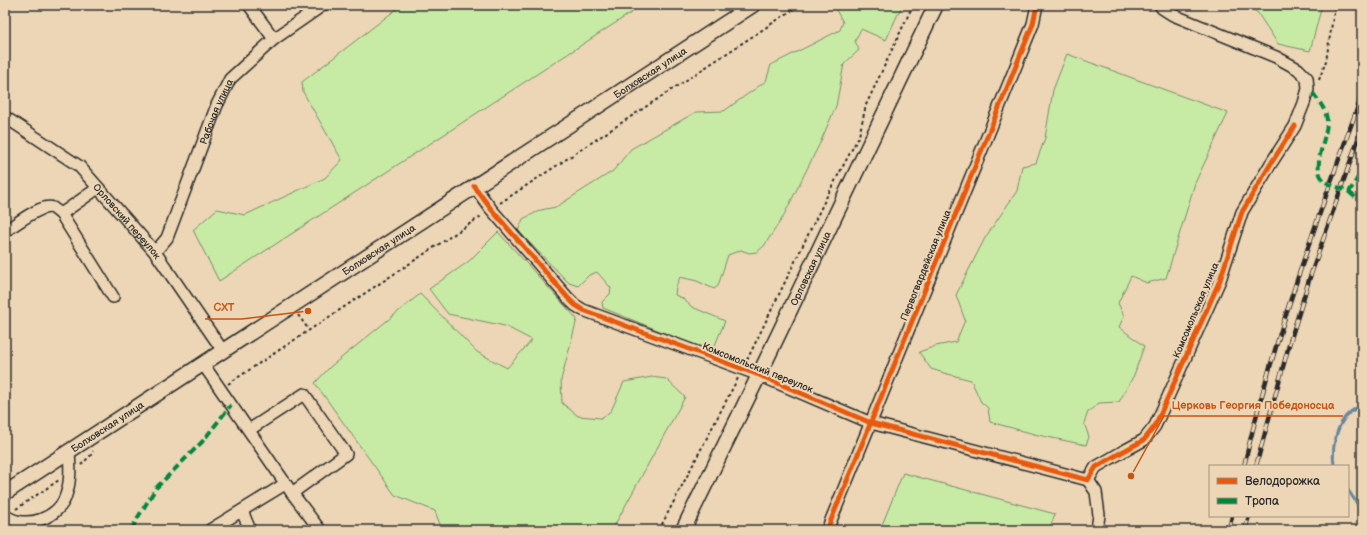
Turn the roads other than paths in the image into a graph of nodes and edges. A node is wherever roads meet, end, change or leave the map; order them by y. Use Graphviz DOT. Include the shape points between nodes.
graph roads {
  1 [pos="249,5"];
  2 [pos="323,5"];
  3 [pos="752,5"];
  4 [pos="936,5"];
  5 [pos="1037,5"];
  6 [pos="1160,5"];
  7 [pos="274,39"];
  8 [pos="5,118"];
  9 [pos="474,186"];
  10 [pos="98,188"];
  11 [pos="61,214"];
  12 [pos="5,231"];
  13 [pos="155,252"];
  14 [pos="113,297"];
  15 [pos="223,351"];
  16 [pos="204,364"];
  17 [pos="759,375"];
  18 [pos="871,423"];
  19 [pos="249,430"];
  20 [pos="69,451"];
  21 [pos="1088,480"];
  22 [pos="285,484"];
  23 [pos="5,493"];
  24 [pos="292,494"];
  25 [pos="242,511"];
  26 [pos="5,515"];
  27 [pos="311,525"];
  28 [pos="210,530"];
  29 [pos="250,530"];
  30 [pos="320,530"];
  31 [pos="683,530"];
  32 [pos="827,530"];
  33 [pos="1098,530"];
  1 -- 7 [label="street"];
  2 -- 7 [label="street, Рабочая улица"];
  3 -- 9 [label="main road, Болховская улица"];
  4 -- 17 [label="main road, Орловская улица"];
  5 -- 18 [label="street, Первогвардейская улица" via="1033,24"];
  6 -- 21 [label="street, Комсомольская улица" via="1173,15 1276,57 1298,69 1307,78 1308,89 1295,126 1242,212 1220,280 1155,426 1144,440 1096,467"];
  7 -- 13 [label="street, Рабочая улица" via="230,79 216,105 167,238"];
  8 -- 10 [label="street, Орловский переулок" via="79,166"];
  9 -- 15 [label="main road, Болховская улица"];
  9 -- 17 [label="street, Комсомольский переулок" via="575,305"];
  10 -- 11 [label="street"];
  10 -- 13 [label="street, Орловский переулок"];
  11 -- 12 [label="street" via="53,208 39,210"];
  11 -- 14 [label="street"];
  13 -- 15 [label="street, Орловский переулок"];
  15 -- 16 [label="main road, Болховская улица"];
  16 -- 19 [label="street"];
  16 -- 20 [label="main road, Болховская улица"];
  17 -- 18 [label="street, Комсомольский переулок"];
  17 -- 31 [label="main road, Орловская улица"];
  18 -- 21 [label="street, Комсомольский переулок"];
  18 -- 32 [label="street, Первогвардейская улица"];
  19 -- 22 [label="street"];
  19 -- 24 [label="street" via="304,394 346,454"];
  20 -- 23 [label="main road, Болховская улица"];
  20 -- 26 [label="street" via="70,473 66,496 57,510 40,521 11,520"];
  21 -- 33 [label="street" via="1096,492 1100,515"];
  22 -- 24 [label="street"];
  22 -- 25 [label="street"];
  24 -- 27 [label="street"];
  25 -- 28 [label="street"];
  25 -- 29 [label="street"];
  27 -- 30 [label="street"];
}
